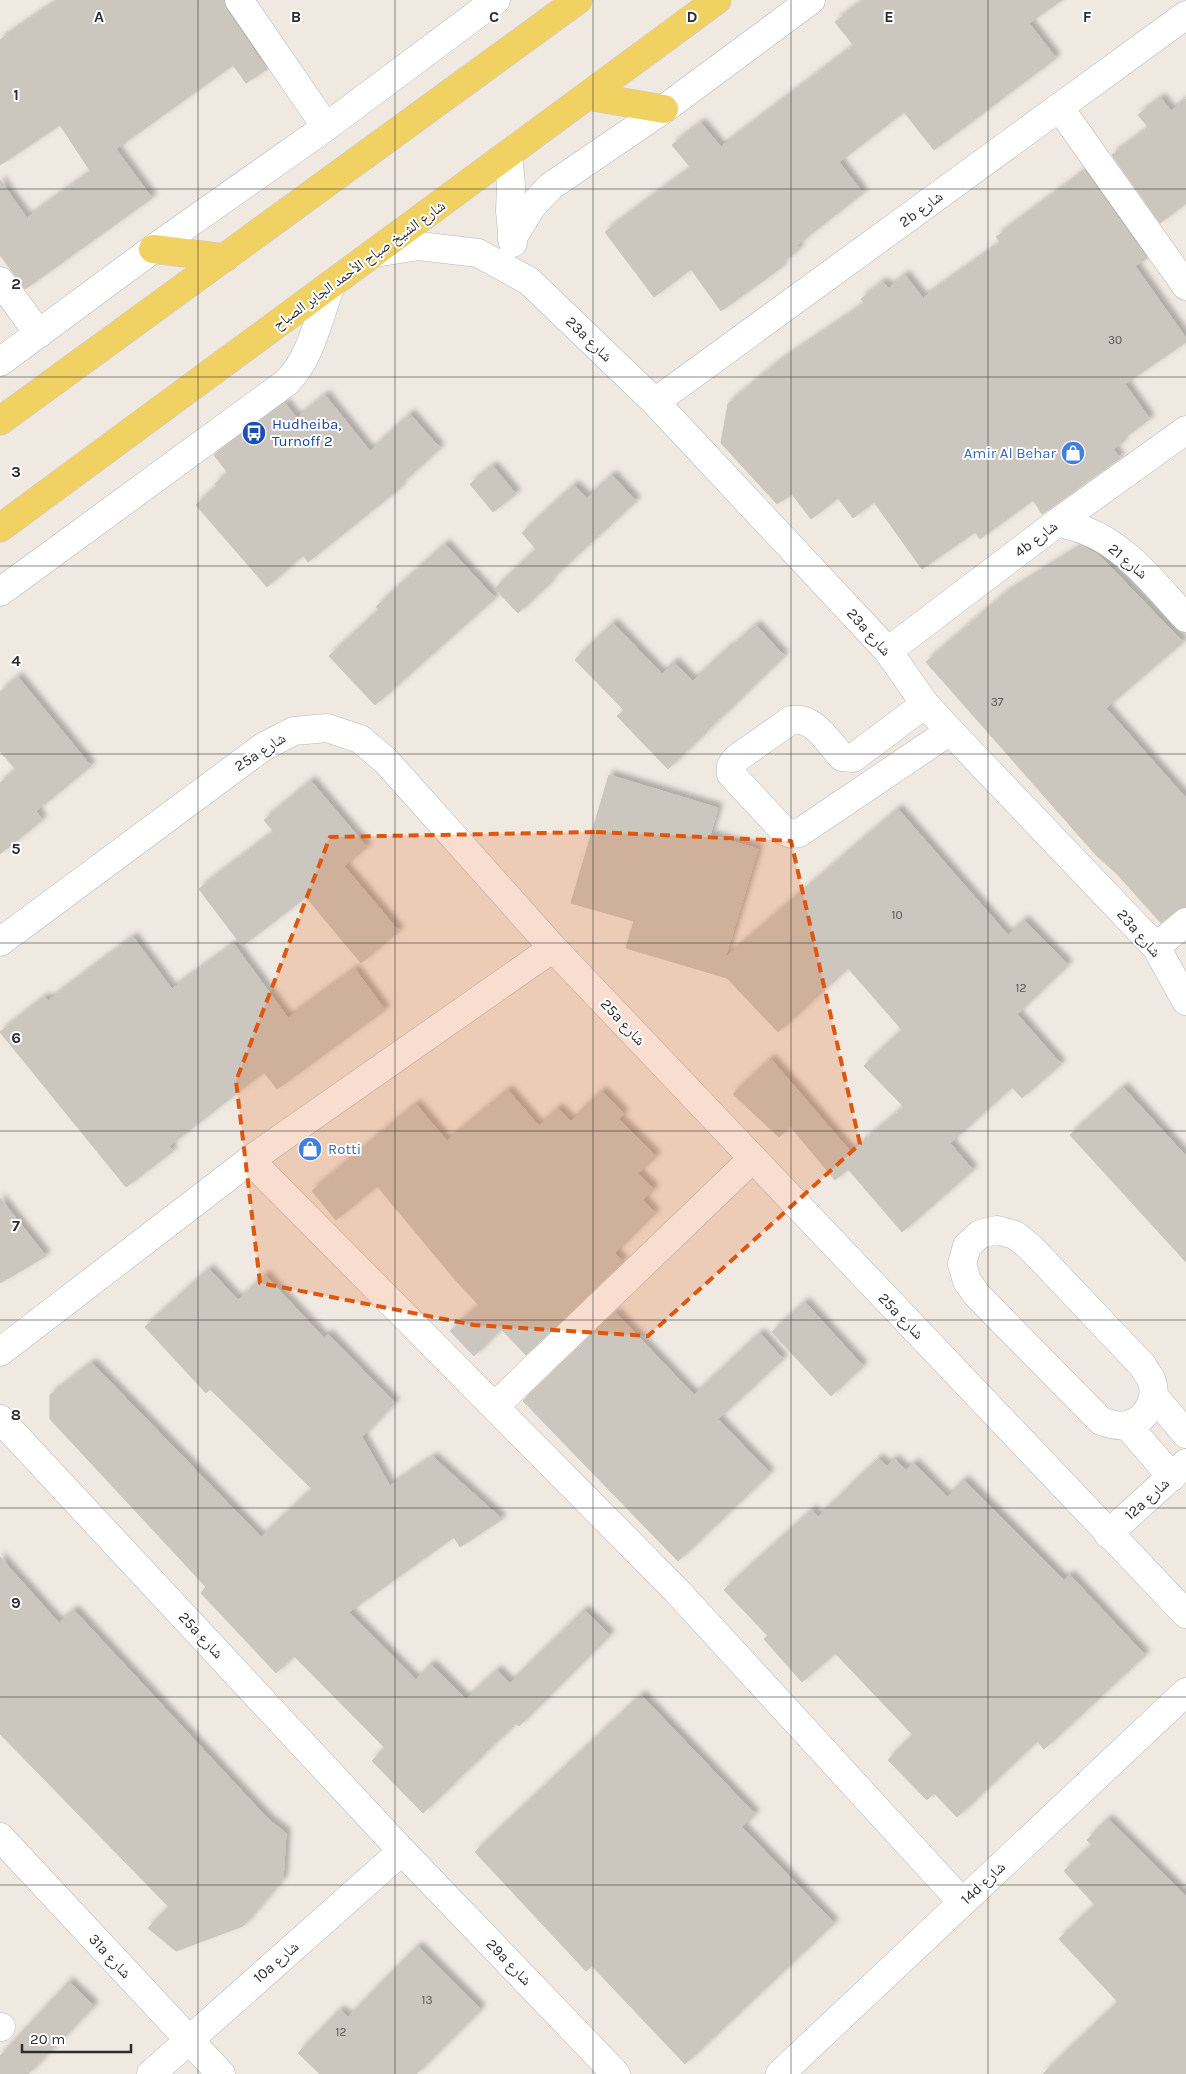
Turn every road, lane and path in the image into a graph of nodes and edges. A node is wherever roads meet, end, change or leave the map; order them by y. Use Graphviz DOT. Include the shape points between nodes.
graph roads {
  1 [pos="239,0"];
  2 [pos="496,0"];
  3 [pos="578,0"];
  4 [pos="717,0"];
  5 [pos="811,0"];
  6 [pos="1186,14"];
  7 [pos="588,96"];
  8 [pos="1059,107"];
  9 [pos="664,108"];
  10 [pos="326,127"];
  11 [pos="508,155"];
  12 [pos="512,239"];
  13 [pos="153,249"];
  14 [pos="375,253"];
  15 [pos="225,258"];
  16 [pos="0,281"];
  17 [pos="529,281"];
  18 [pos="331,286"];
  19 [pos="1186,286"];
  20 [pos="39,334"];
  21 [pos="0,362"];
  22 [pos="655,402"];
  23 [pos="0,421"];
  24 [pos="1186,430"];
  25 [pos="1058,522"];
  26 [pos="0,528"];
  27 [pos="0,592"];
  28 [pos="1186,618"];
  29 [pos="888,650"];
  30 [pos="925,704"];
  31 [pos="950,731"];
  32 [pos="1186,922"];
  33 [pos="0,942"];
  34 [pos="553,948"];
  35 [pos="1156,948"];
  36 [pos="1186,1001"];
  37 [pos="752,1159"];
  38 [pos="250,1160"];
  39 [pos="0,1352"];
  40 [pos="1154,1396"];
  41 [pos="495,1406"];
  42 [pos="0,1419"];
  43 [pos="1127,1425"];
  44 [pos="1186,1434"];
  45 [pos="1179,1470"];
  46 [pos="1108,1534"];
  47 [pos="1186,1614"];
  48 [pos="1186,1692"];
  49 [pos="0,1837"];
  50 [pos="402,1851"];
  51 [pos="962,1902"];
  52 [pos="188,2040"];
  53 [pos="151,2074"];
  54 [pos="221,2074"];
  55 [pos="616,2074"];
  56 [pos="780,2074"];
  1 -- 10 [label="street"];
  2 -- 10 [label="street"];
  3 -- 15 [label="main road"];
  4 -- 7 [label="main road, شارع الشيخ صباح الأحمد الجابر الصباح"];
  5 -- 9 [label="street"];
  6 -- 8 [label="street, 2b شارع"];
  7 -- 9 [label="main road"];
  7 -- 11 [label="main road, شارع الشيخ صباح الأحمد الجابر الصباح"];
  8 -- 19 [label="street"];
  8 -- 22 [label="street, 2b شارع"];
  9 -- 12 [label="street" via="551,186 532,206"];
  10 -- 13 [label="street"];
  11 -- 12 [label="street, 23a شارع"];
  11 -- 14 [label="main road, شارع الشيخ صباح الأحمد الجابر الصباح"];
  12 -- 17 [label="street, 23a شارع"];
  13 -- 15 [label="main road"];
  13 -- 20 [label="street"];
  14 -- 17 [label="street, 23a شارع" via="419,246 478,253"];
  14 -- 18 [label="main road, شارع الشيخ صباح الأحمد الجابر الصباح"];
  15 -- 23 [label="main road"];
  16 -- 20 [label="street"];
  17 -- 22 [label="street, 23a شارع"];
  18 -- 26 [label="main road, شارع الشيخ صباح الأحمد الجابر الصباح"];
  18 -- 27 [label="street" via="304,361 287,382"];
  20 -- 21 [label="street"];
  22 -- 29 [label="street, 23a شارع"];
  24 -- 25 [label="street, 4b شارع"];
  25 -- 28 [label="street, شارع 21" via="1085,530 1112,545 1137,565"];
  25 -- 29 [label="street, 4b شارع"];
  29 -- 30 [label="street, 23a شارع"];
  30 -- 31 [label="street, 23a شارع"];
  30 -- 31 [label="street" via="853,758 842,757 809,722 791,720 736,759 731,774 784,831 799,833"];
  31 -- 35 [label="street, 23a شارع"];
  32 -- 35 [label="street"];
  33 -- 34 [label="street, 25a شارع" via="263,747 294,731 327,728 360,739 386,760"];
  34 -- 37 [label="street, 25a شارع"];
  34 -- 38 [label="street"];
  35 -- 36 [label="street, 23a شارع"];
  37 -- 41 [label="street"];
  37 -- 46 [label="street, 25a شارع"];
  38 -- 39 [label="street"];
  38 -- 41 [label="street"];
  40 -- 43 [label="street" via="1149,1410 1139,1420"];
  40 -- 43 [label="street" via="1152,1380 1143,1366 1030,1247 1015,1236 998,1230 980,1234 967,1246 962,1264 966,1281 977,1295 1100,1421 1113,1426"];
  40 -- 44 [label="street"];
  41 -- 51 [label="street" via="676,1590"];
  42 -- 50 [label="street, 25a شارع"];
  43 -- 45 [label="street"];
  45 -- 46 [label="street, 12a شارع"];
  46 -- 47 [label="street, 25a شارع"];
  48 -- 51 [label="street, 14d شارع"];
  49 -- 52 [label="street, 31a شارع"];
  50 -- 52 [label="street, 10a شارع"];
  50 -- 55 [label="street, 29a شارع"];
  51 -- 56 [label="street, 14d شارع"];
  52 -- 53 [label="street, 10a شارع"];
  52 -- 54 [label="street, 31a شارع"];
}
